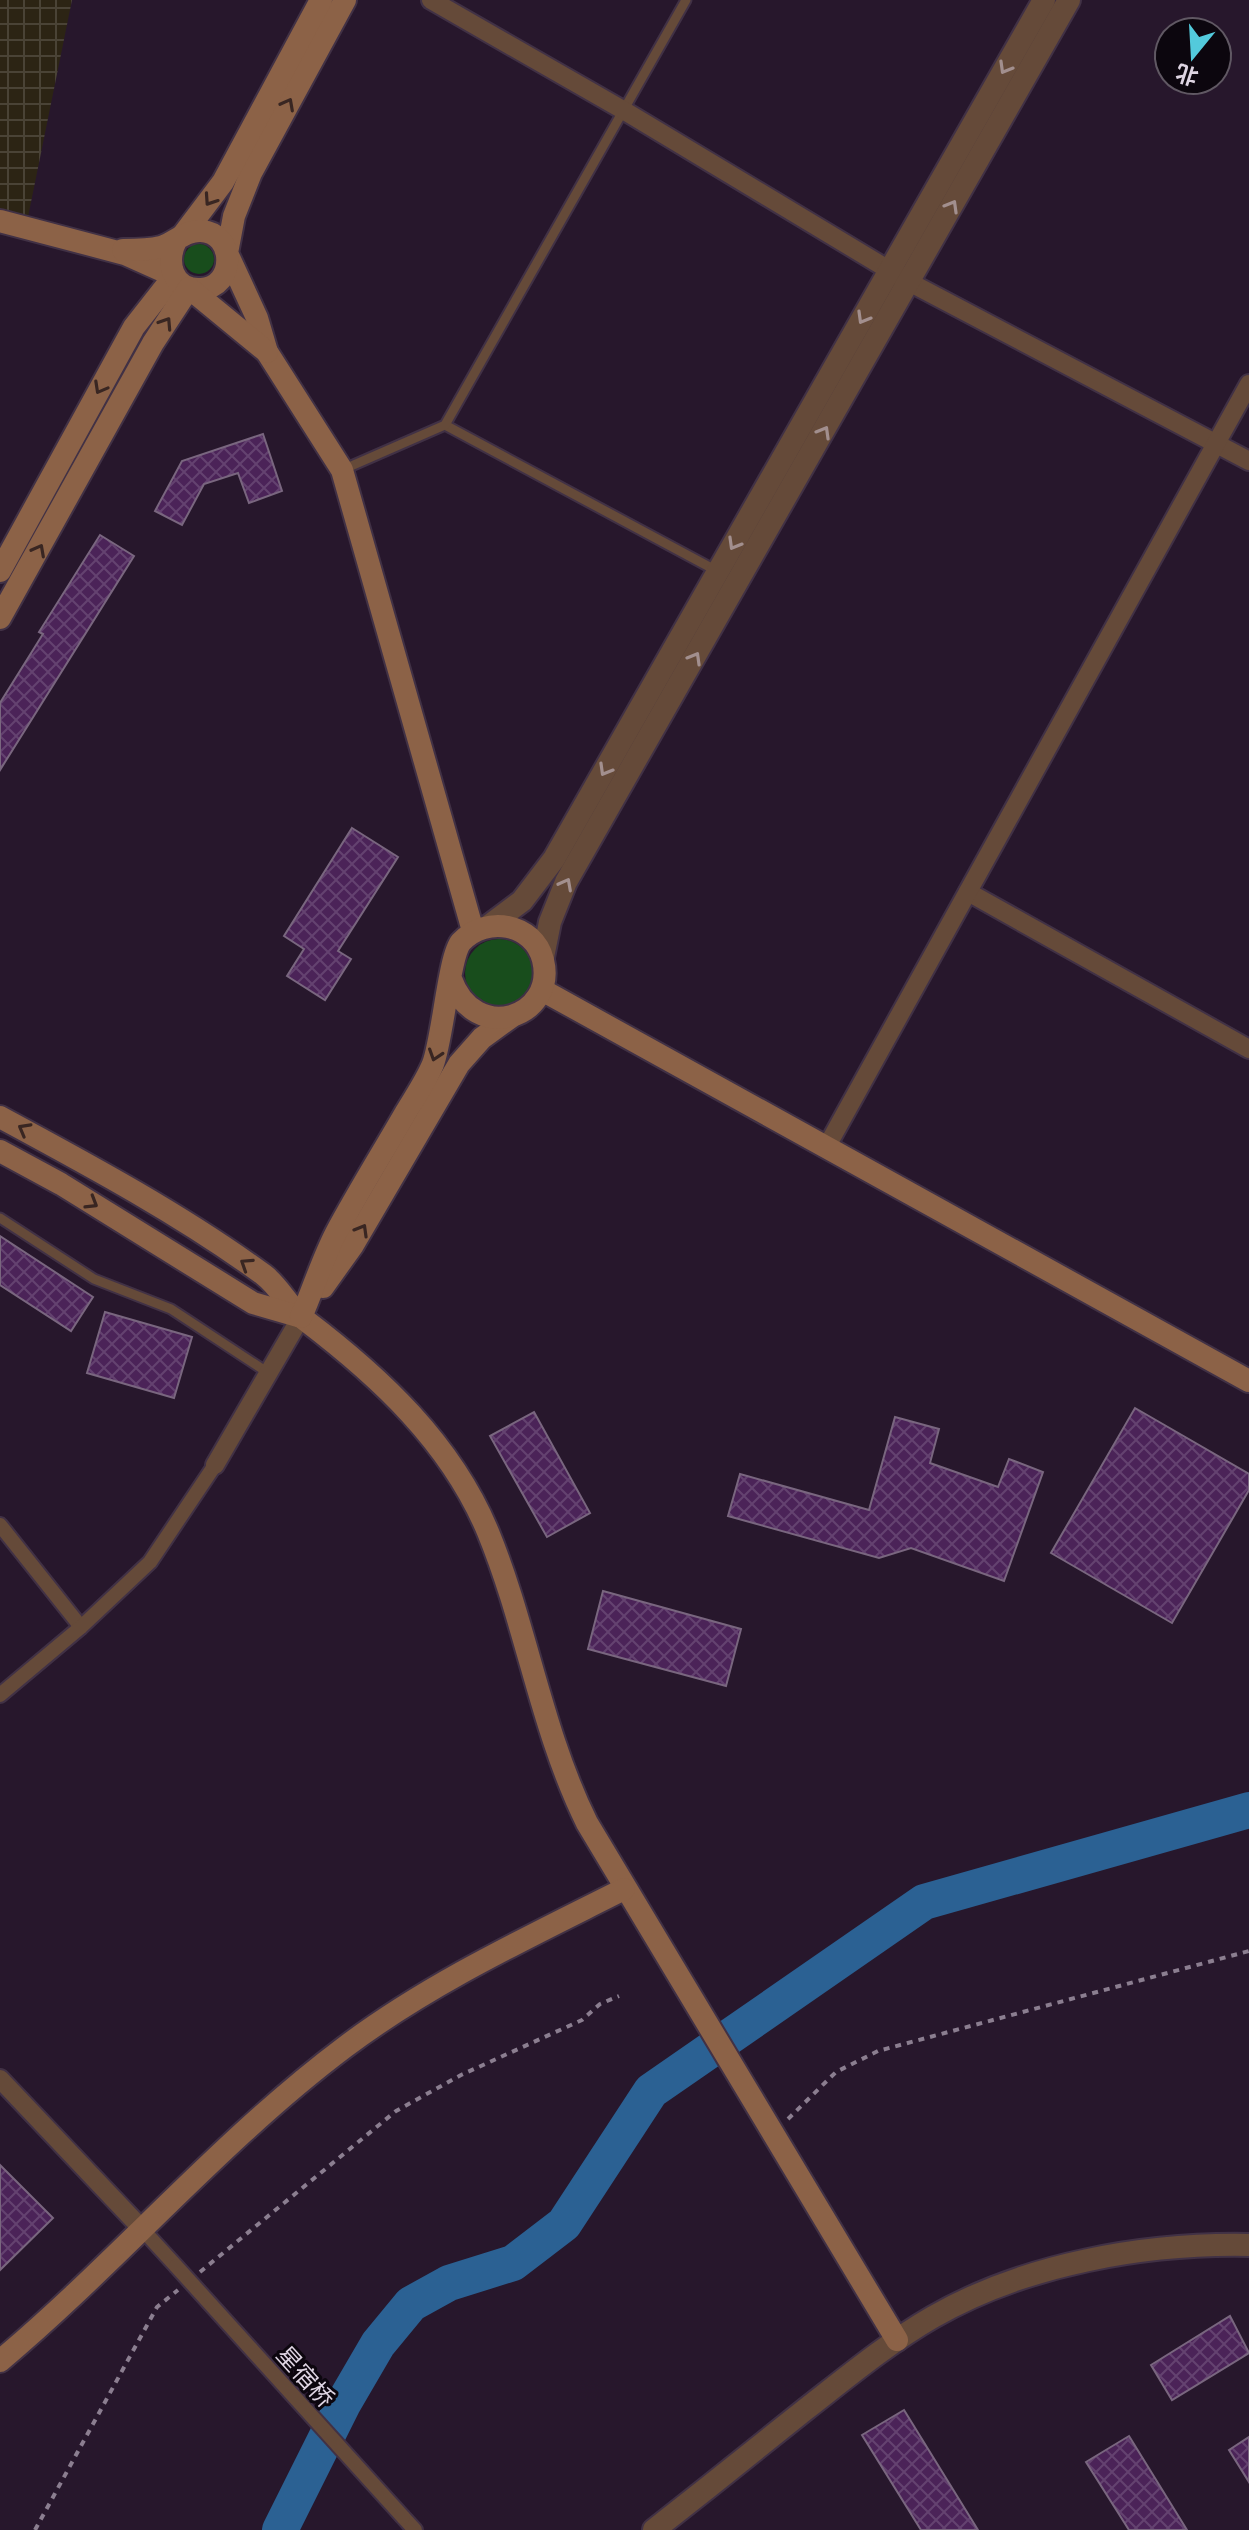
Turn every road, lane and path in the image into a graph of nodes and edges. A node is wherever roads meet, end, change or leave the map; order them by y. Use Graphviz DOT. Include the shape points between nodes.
graph roads {
  1 [pos="321,0"];
  2 [pos="345,0"];
  3 [pos="431,0"];
  4 [pos="686,0"];
  5 [pos="1044,0"];
  6 [pos="1069,0"];
  7 [pos="623,110"];
  8 [pos="0,221"];
  9 [pos="180,238"];
  10 [pos="107,249"];
  11 [pos="227,253"];
  12 [pos="900,276"];
  13 [pos="182,282"];
  14 [pos="267,352"];
  15 [pos="1249,384"];
  16 [pos="445,425"];
  17 [pos="1215,443"];
  18 [pos="1249,461"];
  19 [pos="342,470"];
  20 [pos="0,571"];
  21 [pos="718,571"];
  22 [pos="0,618"];
  23 [pos="968,892"];
  24 [pos="481,928"];
  25 [pos="543,957"];
  26 [pos="451,979"];
  27 [pos="542,990"];
  28 [pos="511,1017"];
  29 [pos="1249,1049"];
  30 [pos="0,1117"];
  31 [pos="826,1148"];
  32 [pos="0,1151"];
  33 [pos="0,1218"];
  34 [pos="301,1317"];
  35 [pos="270,1374"];
  36 [pos="1249,1381"];
  37 [pos="215,1465"];
  38 [pos="0,1525"];
  39 [pos="81,1627"];
  40 [pos="0,1695"];
  41 [pos="624,1889"];
  42 [pos="1249,1951"];
  43 [pos="619,1996"];
  44 [pos="0,2079"];
  45 [pos="773,2135"];
  46 [pos="143,2230"];
  47 [pos="1249,2245"];
  48 [pos="191,2280"];
  49 [pos="179,2289"];
  50 [pos="897,2340"];
  51 [pos="0,2361"];
  52 [pos="35,2530"];
  53 [pos="415,2530"];
  54 [pos="654,2530"];
  1 -- 9 [label="main road, one-way" via="223,182"];
  11 -- 2 [label="main road, one-way" via="251,173"];
  3 -- 7 [label="street"];
  4 -- 7 [label="lane"];
  5 -- 12 [label="street, one-way"];
  12 -- 6 [label="street, one-way"];
  7 -- 12 [label="street"];
  7 -- 16 [label="lane"];
  8 -- 10 [label="main road"];
  9 -- 10 [label="main road" via="144,250"];
  9 -- 11 [label="main road" via="210,233"];
  9 -- 13 [label="main road" via="170,252"];
  10 -- 13 [label="main road"];
  11 -- 13 [label="main road" via="225,274 210,288"];
  11 -- 14 [label="main road"];
  12 -- 17 [label="street"];
  12 -- 21 [label="street, one-way"];
  25 -- 12 [label="street, one-way" via="566,882"];
  13 -- 14 [label="main road"];
  13 -- 20 [label="main road, one-way" via="134,327"];
  22 -- 13 [label="main road, one-way"];
  14 -- 19 [label="main road"];
  15 -- 17 [label="street"];
  16 -- 19 [label="lane"];
  16 -- 21 [label="lane"];
  17 -- 18 [label="street"];
  17 -- 23 [label="street"];
  19 -- 24 [label="main road"];
  21 -- 24 [label="street, one-way" via="544,874 522,901"];
  23 -- 29 [label="street"];
  23 -- 31 [label="street"];
  24 -- 25 [label="main road" via="507,925 523,932"];
  24 -- 26 [label="main road" via="459,944"];
  25 -- 27 [label="main road"];
  26 -- 28 [label="main road" via="457,997 470,1010 490,1018"];
  26 -- 34 [label="main road, one-way" via="431,1068 335,1235"];
  27 -- 28 [label="main road" via="529,1007"];
  27 -- 31 [label="main road"];
  34 -- 28 [label="main road, one-way" via="353,1245 459,1064"];
  34 -- 30 [label="main road, one-way" via="267,1277 77,1158"];
  31 -- 36 [label="main road"];
  32 -- 34 [label="main road, one-way" via="253,1303"];
  33 -- 35 [label="lane" via="94,1279 171,1309"];
  34 -- 35 [label="street"];
  34 -- 41 [label="main road" via="399,1400 472,1499 505,1578 561,1766"];
  35 -- 37 [label="street"];
  37 -- 39 [label="street" via="150,1562"];
  38 -- 39 [label="street"];
  39 -- 40 [label="street"];
  41 -- 45 [label="main road"];
  41 -- 46 [label="main road" via="446,1982 363,2034 247,2131"];
  42 -- 45 [label="path" via="878,2051 836,2072"];
  43 -- 48 [label="path" via="582,2020 396,2111"];
  44 -- 46 [label="street"];
  45 -- 50 [label="main road"];
  46 -- 51 [label="main road"];
  46 -- 53 [label="street, 星宿桥, bridge"];
  47 -- 50 [label="street" via="1166,2248 1066,2267 967,2300"];
  49 -- 52 [label="path" via="157,2307"];
  50 -- 54 [label="street"];
}
